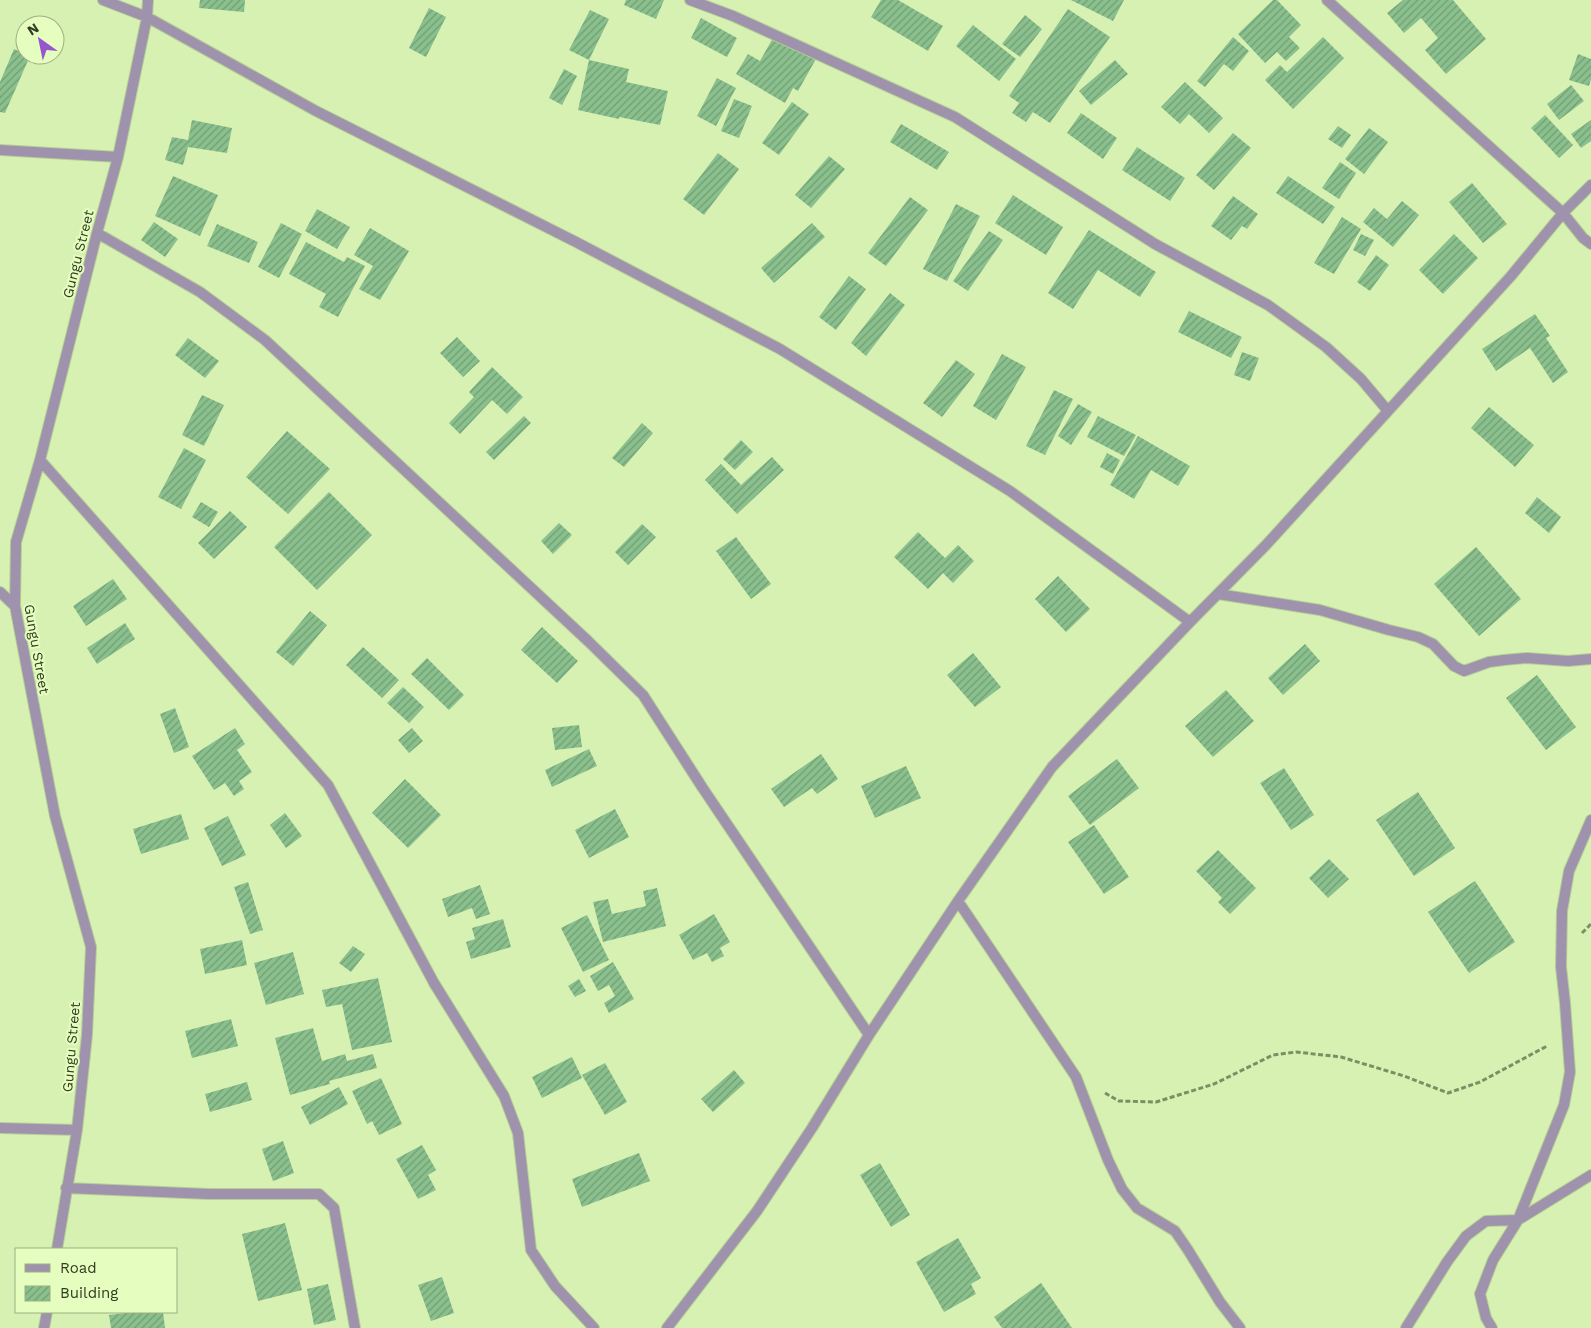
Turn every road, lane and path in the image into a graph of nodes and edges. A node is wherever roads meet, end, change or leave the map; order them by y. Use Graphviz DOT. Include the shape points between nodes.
graph roads {
  1 [pos="103,0"];
  2 [pos="148,0"];
  3 [pos="690,0"];
  4 [pos="1326,0"];
  5 [pos="146,16"];
  6 [pos="0,150"];
  7 [pos="118,157"];
  8 [pos="1591,185"];
  9 [pos="1563,213"];
  10 [pos="97,233"];
  11 [pos="1591,244"];
  12 [pos="1388,411"];
  13 [pos="40,460"];
  14 [pos="0,592"];
  15 [pos="1218,594"];
  16 [pos="15,606"];
  17 [pos="1190,622"];
  18 [pos="1591,660"];
  19 [pos="1591,820"];
  20 [pos="958,901"];
  21 [pos="869,1035"];
  22 [pos="1568,1037"];
  23 [pos="1076,1078"];
  24 [pos="0,1128"];
  25 [pos="77,1130"];
  26 [pos="1591,1175"];
  27 [pos="66,1188"];
  28 [pos="1518,1220"];
  29 [pos="57,1248"];
  30 [pos="47,1313"];
  31 [pos="44,1328"];
  32 [pos="355,1328"];
  33 [pos="594,1328"];
  34 [pos="667,1328"];
  35 [pos="1240,1328"];
  36 [pos="1406,1328"];
  37 [pos="1492,1328"];
  1 -- 5 [label="street"];
  2 -- 5 [label="street, Gungu Street"];
  3 -- 12 [label="street" via="733,16 954,117 1155,244 1268,305 1326,348 1361,379"];
  4 -- 9 [label="street"];
  5 -- 7 [label="street, Gungu Street"];
  5 -- 17 [label="street" via="316,111 576,242 780,350 1010,491"];
  6 -- 7 [label="street"];
  7 -- 10 [label="street, Gungu Street"];
  8 -- 9 [label="street"];
  9 -- 11 [label="street"];
  9 -- 12 [label="street" via="1511,276"];
  10 -- 13 [label="street, Gungu Street"];
  10 -- 21 [label="street" via="200,292 265,340 644,695 707,795"];
  12 -- 15 [label="street"];
  13 -- 16 [label="street, Gungu Street" via="16,542"];
  13 -- 33 [label="street" via="328,785 434,983 504,1096 518,1133 531,1250 555,1286"];
  14 -- 16 [label="street"];
  15 -- 17 [label="street"];
  15 -- 18 [label="street" via="1320,610 1418,637 1432,644 1454,666 1464,671 1489,662 1526,658"];
  16 -- 25 [label="street, Gungu Street" via="55,816 91,947 88,1036"];
  17 -- 20 [label="street" via="1052,767"];
  19 -- 22 [label="street" via="1569,871 1562,911 1561,967"];
  20 -- 21 [label="street"];
  20 -- 23 [label="street"];
  21 -- 34 [label="street" via="756,1211"];
  22 -- 23 [label="path" via="1480,1082 1448,1093 1341,1057 1296,1052 1273,1055 1214,1084 1156,1102 1120,1102"];
  22 -- 28 [label="street" via="1570,1072 1564,1105"];
  23 -- 35 [label="street" via="1122,1189 1137,1208 1175,1231"];
  24 -- 25 [label="street"];
  25 -- 27 [label="street, Gungu Street"];
  26 -- 28 [label="street"];
  27 -- 29 [label="street, Gungu Street"];
  27 -- 32 [label="street" via="209,1194 319,1194 334,1208"];
  28 -- 36 [label="street" via="1486,1221 1466,1236"];
  28 -- 37 [label="street" via="1493,1260 1480,1294"];
  30 -- 31 [label="street"];
}
